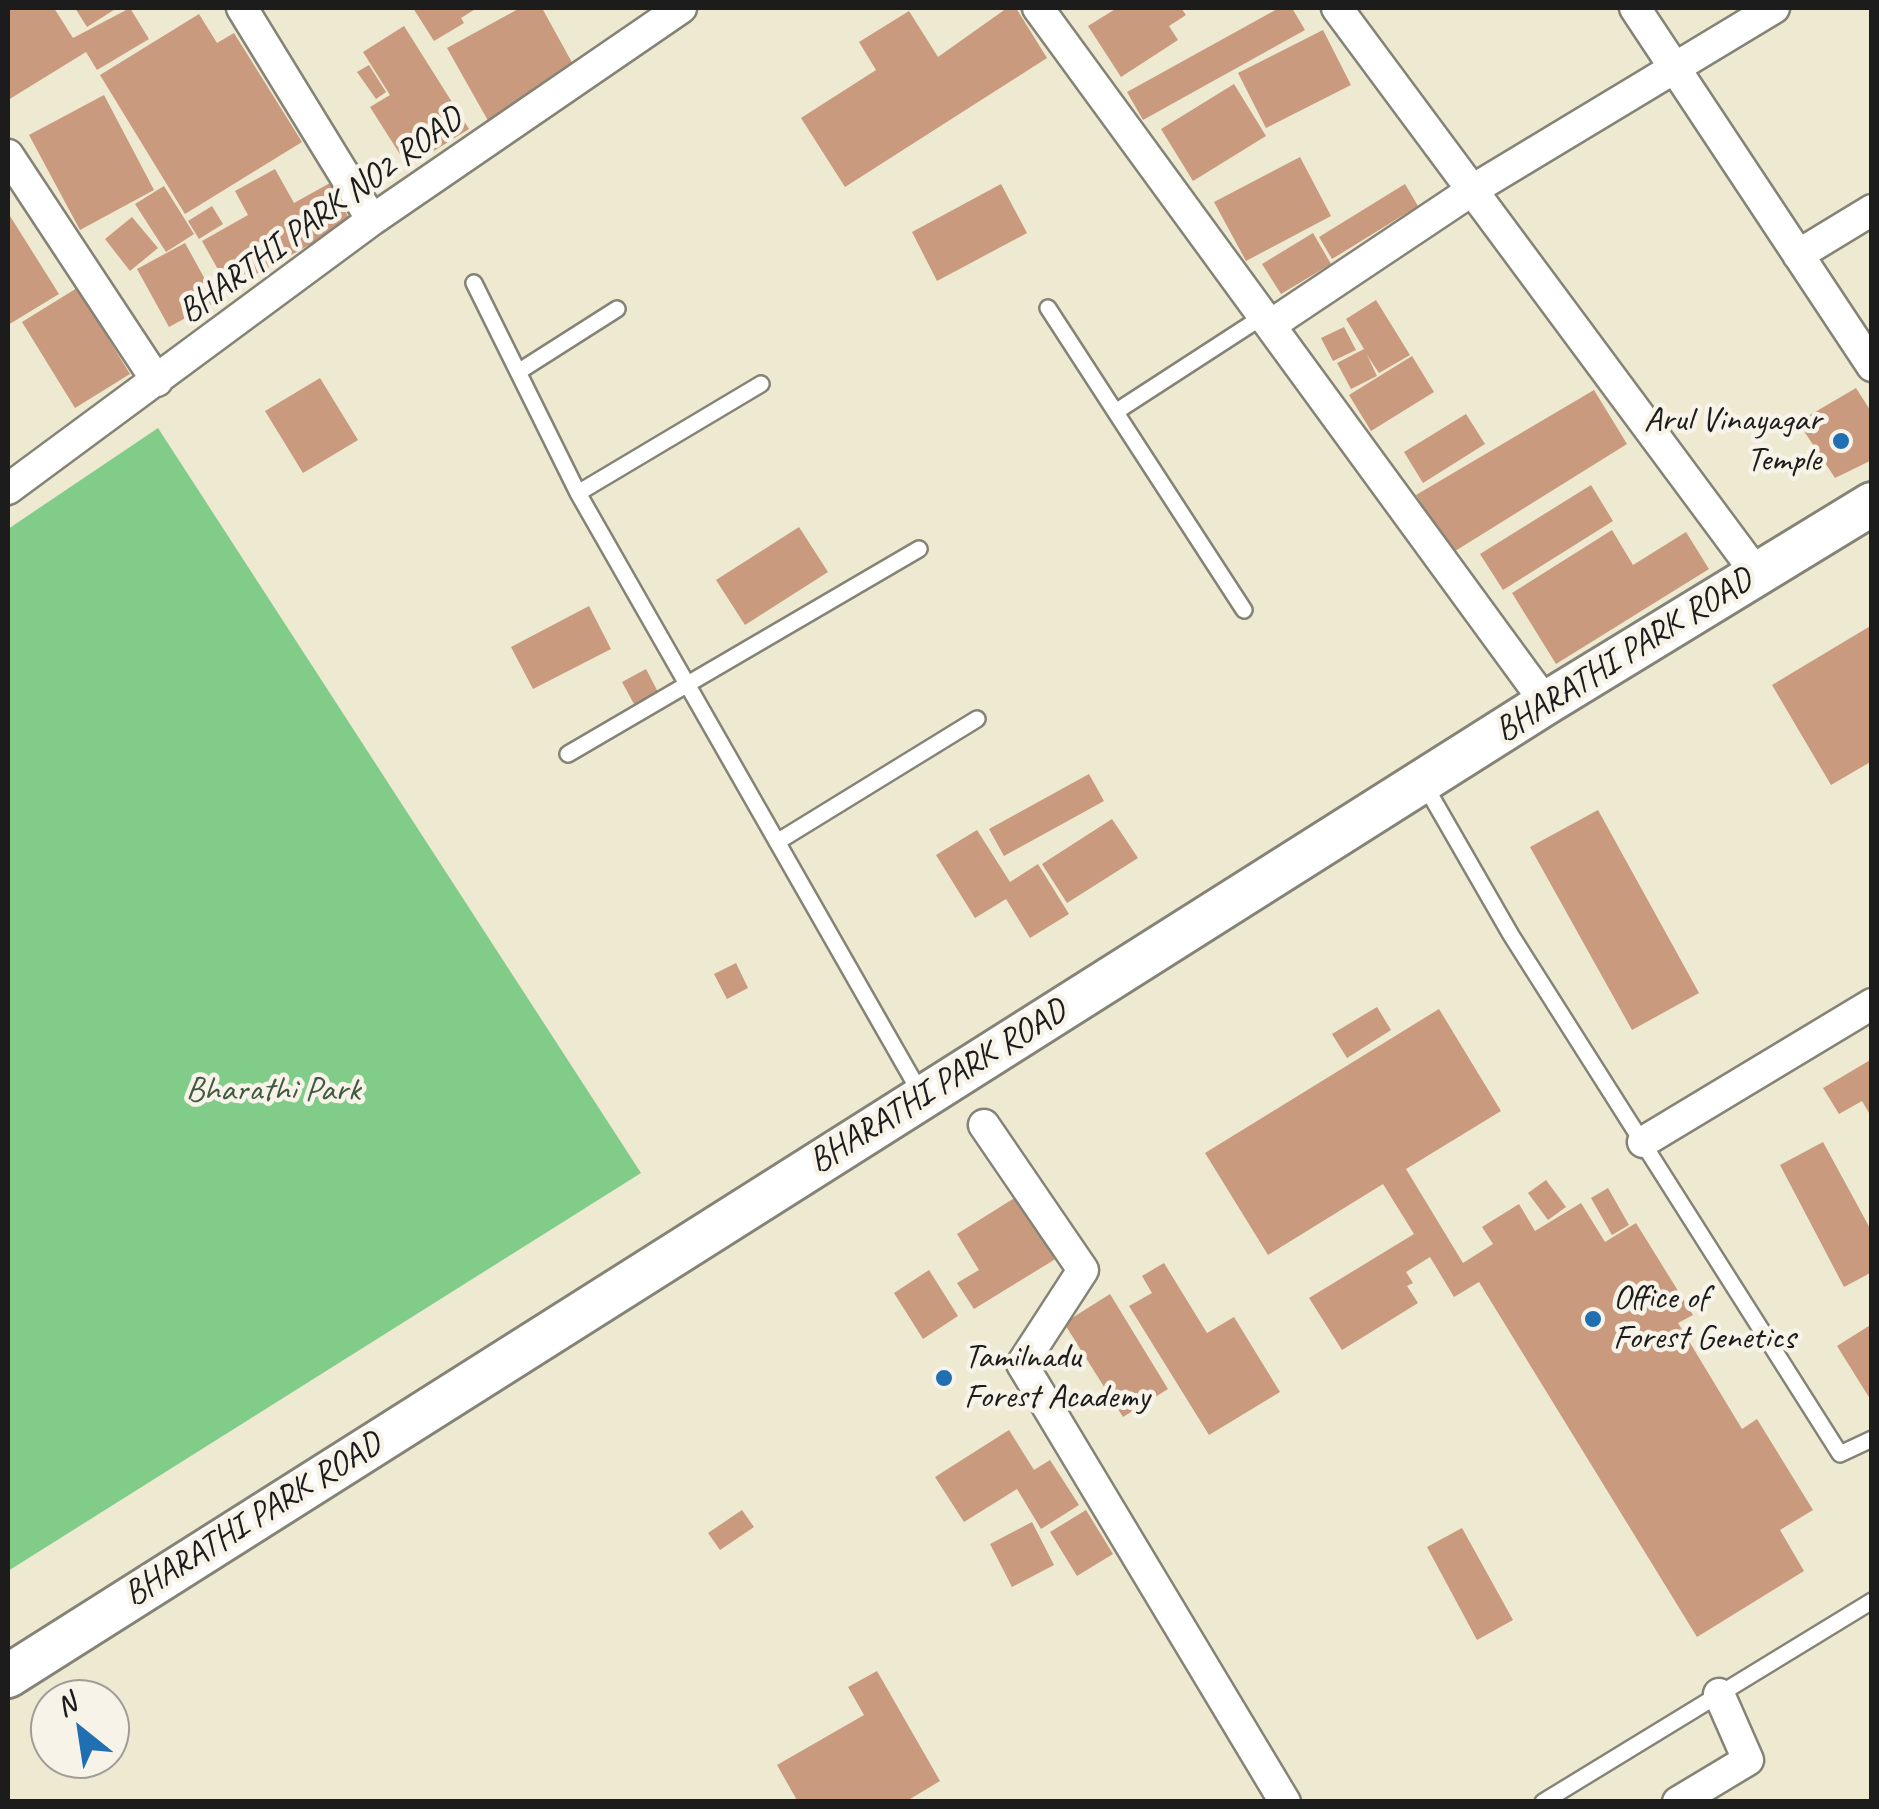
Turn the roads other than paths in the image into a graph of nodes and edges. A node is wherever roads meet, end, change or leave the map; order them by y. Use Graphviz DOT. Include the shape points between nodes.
graph roads {
  1 [pos="242,8"];
  2 [pos="681,8"];
  3 [pos="1038,8"];
  4 [pos="1337,8"];
  5 [pos="1635,8"];
  6 [pos="1774,8"];
  7 [pos="1675,69"];
  8 [pos="8,155"];
  9 [pos="1474,189"];
  10 [pos="1872,210"];
  11 [pos="372,220"];
  12 [pos="1798,255"];
  13 [pos="474,284"];
  14 [pos="617,308"];
  15 [pos="1048,308"];
  16 [pos="1268,319"];
  17 [pos="1872,366"];
  18 [pos="518,372"];
  19 [pos="156,381"];
  20 [pos="762,384"];
  21 [pos="1117,411"];
  22 [pos="8,489"];
  23 [pos="578,493"];
  24 [pos="1872,504"];
  25 [pos="920,549"];
  26 [pos="1757,574"];
  27 [pos="1244,610"];
  28 [pos="688,685"];
  29 [pos="1546,703"];
  30 [pos="978,719"];
  31 [pos="568,754"];
  32 [pos="1422,781"];
  33 [pos="777,842"];
  34 [pos="1872,1004"];
  35 [pos="923,1097"];
  36 [pos="984,1125"];
  37 [pos="1642,1142"];
  38 [pos="1872,1439"];
  39 [pos="1872,1601"];
  40 [pos="8,1676"];
  41 [pos="1719,1694"];
  42 [pos="1285,1802"];
  43 [pos="1543,1802"];
  44 [pos="1678,1802"];
  1 -- 11 [label="street"];
  2 -- 11 [label="street, BHARTHI PARK NO2 ROAD"];
  3 -- 16 [label="street"];
  4 -- 9 [label="street"];
  5 -- 7 [label="street"];
  6 -- 7 [label="street"];
  7 -- 9 [label="street"];
  7 -- 12 [label="street"];
  8 -- 19 [label="street"];
  9 -- 16 [label="street"];
  9 -- 26 [label="street"];
  10 -- 12 [label="street"];
  11 -- 19 [label="street, BHARTHI PARK NO2 ROAD"];
  12 -- 17 [label="street"];
  13 -- 18 [label="lane"];
  14 -- 18 [label="lane"];
  15 -- 21 [label="lane"];
  16 -- 21 [label="lane"];
  16 -- 29 [label="street"];
  18 -- 23 [label="lane"];
  19 -- 22 [label="street, BHARTHI PARK NO2 ROAD"];
  20 -- 23 [label="lane"];
  21 -- 27 [label="lane"];
  23 -- 28 [label="lane"];
  24 -- 26 [label="main road, BHARATHI PARK ROAD"];
  25 -- 28 [label="lane"];
  26 -- 29 [label="main road, BHARATHI PARK ROAD"];
  28 -- 31 [label="lane"];
  28 -- 33 [label="lane"];
  29 -- 32 [label="main road, BHARATHI PARK ROAD"];
  30 -- 33 [label="lane"];
  32 -- 35 [label="main road, BHARATHI PARK ROAD"];
  32 -- 37 [label="lane"];
  33 -- 35 [label="lane"];
  34 -- 37 [label="street"];
  35 -- 40 [label="main road, BHARATHI PARK ROAD"];
  36 -- 42 [label="street" via="1084,1270 1022,1364"];
  37 -- 38 [label="lane" via="1840,1454"];
  39 -- 41 [label="lane"];
  41 -- 43 [label="lane"];
  41 -- 44 [label="street" via="1748,1760"];
}
